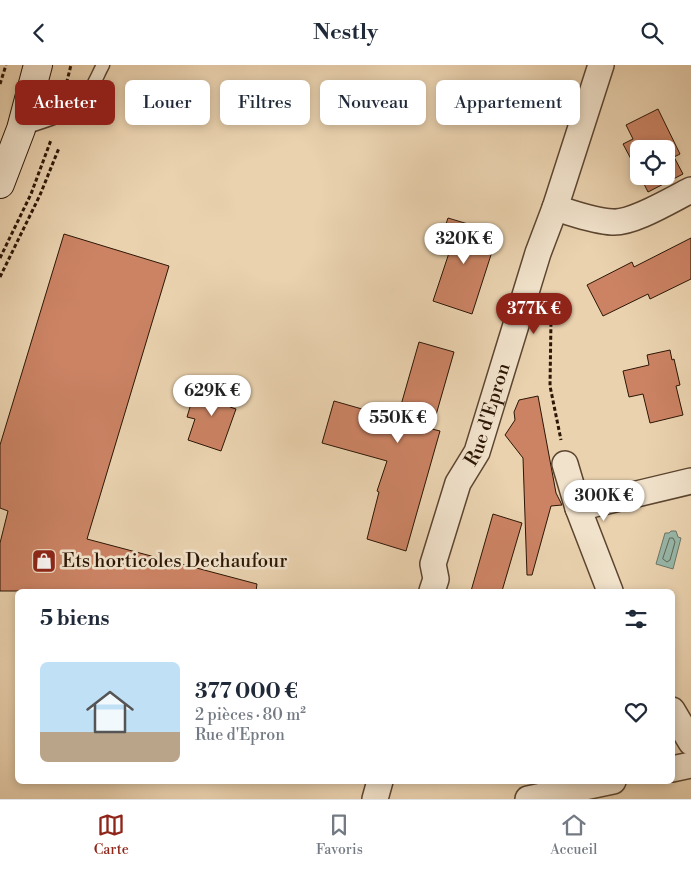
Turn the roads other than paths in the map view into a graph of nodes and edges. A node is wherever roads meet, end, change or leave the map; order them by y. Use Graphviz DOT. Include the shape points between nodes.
graph roads {
  1 [pos="38,65"];
  2 [pos="103,65"];
  3 [pos="601,65"];
  4 [pos="21,129"];
  5 [pos="0,184"];
  6 [pos="691,190"];
  7 [pos="554,208"];
  8 [pos="565,463"];
  9 [pos="691,481"];
  10 [pos="578,508"];
  11 [pos="433,589"];
  12 [pos="609,589"];
  13 [pos="675,715"];
  14 [pos="691,742"];
  15 [pos="691,765"];
  16 [pos="675,768"];
  17 [pos="379,784"];
  18 [pos="600,784"];
  19 [pos="375,799"];
  20 [pos="528,799"];
  1 -- 4 [label="main road"];
  2 -- 4 [label="lane" via="83,101 58,117"];
  3 -- 7 [label="street, Rue d'Epron"];
  4 -- 5 [label="main road"];
  6 -- 7 [label="street" via="626,221 614,223"];
  7 -- 11 [label="street, Rue d'Epron" via="477,452 458,483 434,564 436,579"];
  8 -- 10 [label="street"];
  9 -- 10 [label="street"];
  10 -- 12 [label="street"];
  13 -- 14 [label="street"];
  15 -- 16 [label="street"];
  17 -- 19 [label="street"];
  18 -- 20 [label="street"];
}
